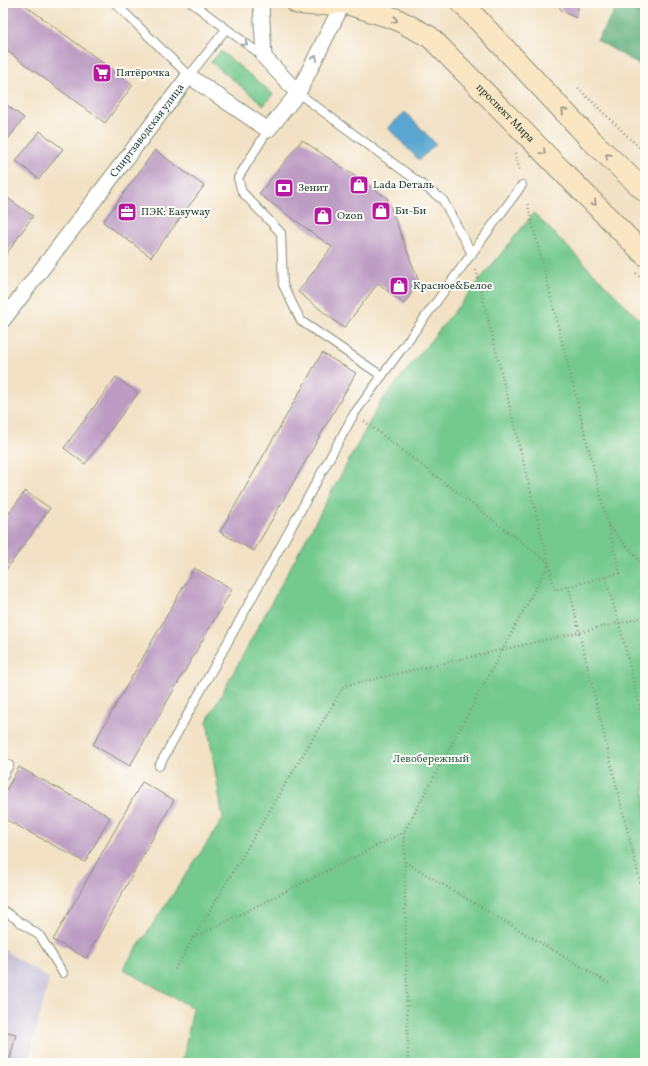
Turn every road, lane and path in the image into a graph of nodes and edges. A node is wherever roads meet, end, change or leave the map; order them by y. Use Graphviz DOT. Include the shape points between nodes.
graph roads {
  1 [pos="115,3"];
  2 [pos="192,3"];
  3 [pos="262,3"];
  4 [pos="297,3"];
  5 [pos="338,3"];
  6 [pos="344,3"];
  7 [pos="462,3"];
  8 [pos="226,29"];
  9 [pos="264,57"];
  10 [pos="189,76"];
  11 [pos="578,88"];
  12 [pos="298,93"];
  13 [pos="268,130"];
  14 [pos="514,149"];
  15 [pos="645,153"];
  16 [pos="522,185"];
  17 [pos="645,192"];
  18 [pos="472,254"];
  19 [pos="645,255"];
  20 [pos="3,320"];
  21 [pos="382,376"];
  22 [pos="354,414"];
  23 [pos="608,525"];
  24 [pos="549,563"];
  25 [pos="645,567"];
  26 [pos="605,577"];
  27 [pos="569,586"];
  28 [pos="645,617"];
  29 [pos="619,623"];
  30 [pos="579,632"];
  31 [pos="503,649"];
  32 [pos="645,728"];
  33 [pos="9,765"];
  34 [pos="159,766"];
  35 [pos="3,776"];
  36 [pos="404,832"];
  37 [pos="404,861"];
  38 [pos="645,902"];
  39 [pos="3,910"];
  40 [pos="192,939"];
  41 [pos="175,969"];
  42 [pos="63,973"];
  43 [pos="610,984"];
  44 [pos="408,1063"];
  1 -- 10 [label="lane"];
  2 -- 8 [label="lane"];
  3 -- 9 [label="street"];
  4 -- 5 [label="main road"];
  12 -- 6 [label="street, one-way"];
  6 -- 19 [label="main road, проспект Мира, one-way" via="396,19 430,36"];
  17 -- 7 [label="main road, one-way" via="591,140"];
  8 -- 9 [label="lane, one-way"];
  8 -- 10 [label="lane"];
  9 -- 12 [label="street"];
  10 -- 13 [label="street, Спиртзаводская улица"];
  10 -- 20 [label="street, Спиртзаводская улица"];
  11 -- 15 [label="path"];
  12 -- 13 [label="street"];
  12 -- 18 [label="lane" via="443,200"];
  13 -- 21 [label="lane" via="238,178 242,192 281,233 283,285 302,321"];
  14 -- 16 [label="path"];
  16 -- 18 [label="lane"];
  16 -- 23 [label="path"];
  18 -- 21 [label="lane"];
  18 -- 24 [label="path"];
  21 -- 22 [label="lane"];
  22 -- 24 [label="path"];
  22 -- 34 [label="lane"];
  23 -- 25 [label="path"];
  23 -- 26 [label="path" via="620,573"];
  24 -- 27 [label="path" via="555,590"];
  24 -- 31 [label="path"];
  26 -- 27 [label="path"];
  26 -- 29 [label="path"];
  27 -- 30 [label="path"];
  28 -- 29 [label="path"];
  29 -- 30 [label="path"];
  29 -- 32 [label="path"];
  30 -- 31 [label="path"];
  30 -- 38 [label="path"];
  31 -- 36 [label="path"];
  31 -- 40 [label="path" via="344,686"];
  33 -- 35 [label="lane"];
  36 -- 37 [label="path"];
  36 -- 40 [label="path"];
  37 -- 43 [label="path"];
  37 -- 44 [label="path"];
  39 -- 42 [label="lane" via="40,936"];
  40 -- 41 [label="path"];
}
